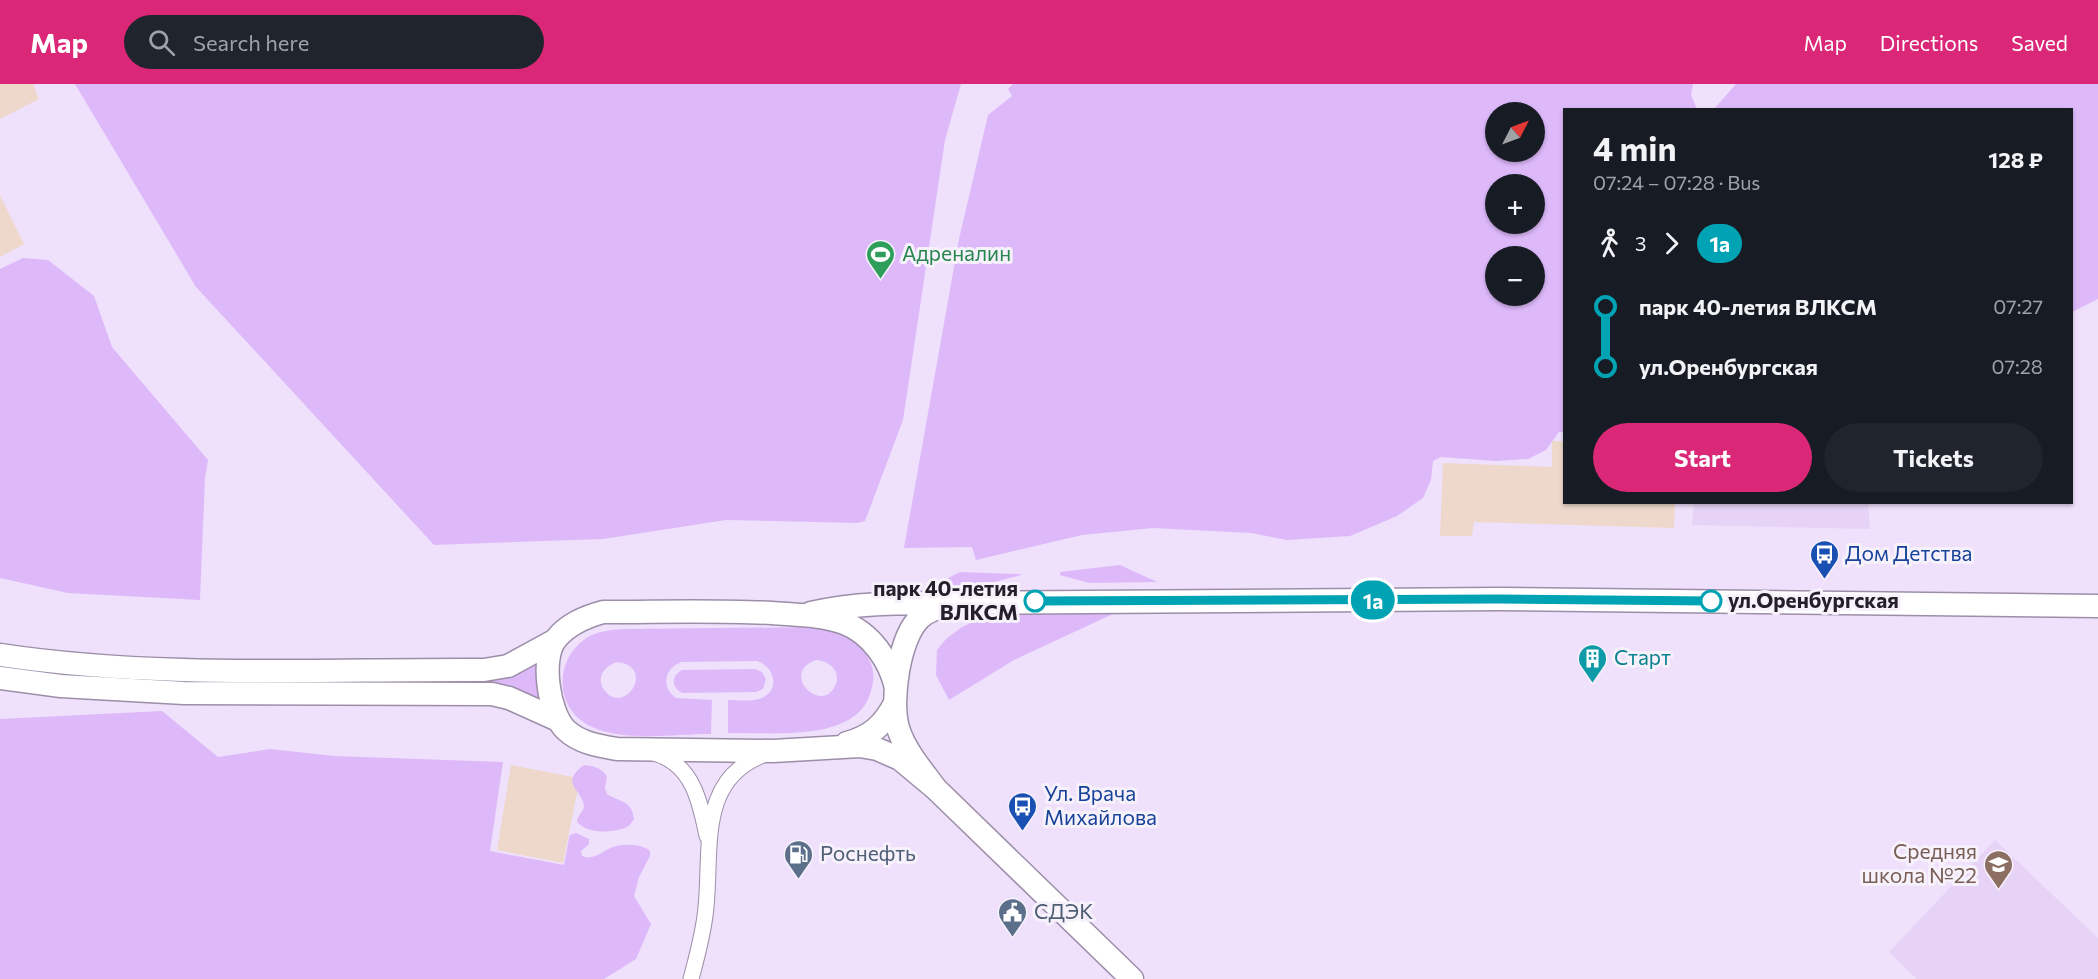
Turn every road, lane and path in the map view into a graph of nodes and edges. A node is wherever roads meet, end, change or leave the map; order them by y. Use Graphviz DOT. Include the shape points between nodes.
graph roads {
  1 [pos="964,603"];
  2 [pos="2098,606"];
  3 [pos="802,615"];
  4 [pos="554,641"];
  5 [pos="0,655"];
  6 [pos="292,671"];
  7 [pos="0,678"];
  8 [pos="292,694"];
  9 [pos="895,696"];
  10 [pos="558,720"];
  11 [pos="828,748"];
  12 [pos="642,749"];
  13 [pos="773,751"];
  14 [pos="936,789"];
  15 [pos="709,845"];
  16 [pos="691,979"];
  17 [pos="1132,979"];
  1 -- 2 [label="main road" via="1498,599"];
  1 -- 3 [label="main road" via="872,603"];
  1 -- 9 [label="main road" via="931,610 914,624 906,639"];
  3 -- 4 [label="main road" via="603,612 587,616"];
  3 -- 9 [label="main road" via="845,624 859,632 879,651 893,674"];
  4 -- 6 [label="main road" via="508,666 484,670"];
  4 -- 10 [label="main road" via="548,683"];
  5 -- 6 [label="main road" via="144,669"];
  6 -- 8 [label="street"];
  7 -- 8 [label="main road" via="120,691"];
  8 -- 10 [label="main road" via="492,694"];
  9 -- 11 [label="main road" via="880,726 869,735"];
  9 -- 14 [label="main road" via="898,730"];
  10 -- 12 [label="main road" via="580,739 599,746"];
  11 -- 13 [label="main road"];
  11 -- 14 [label="main road" via="877,749 900,759"];
  12 -- 13 [label="main road"];
  12 -- 15 [label="street" via="671,760 689,778 700,803"];
  13 -- 15 [label="street" via="742,765 724,783 715,805"];
  14 -- 17 [label="main road"];
  15 -- 16 [label="street" via="706,908"];
}
